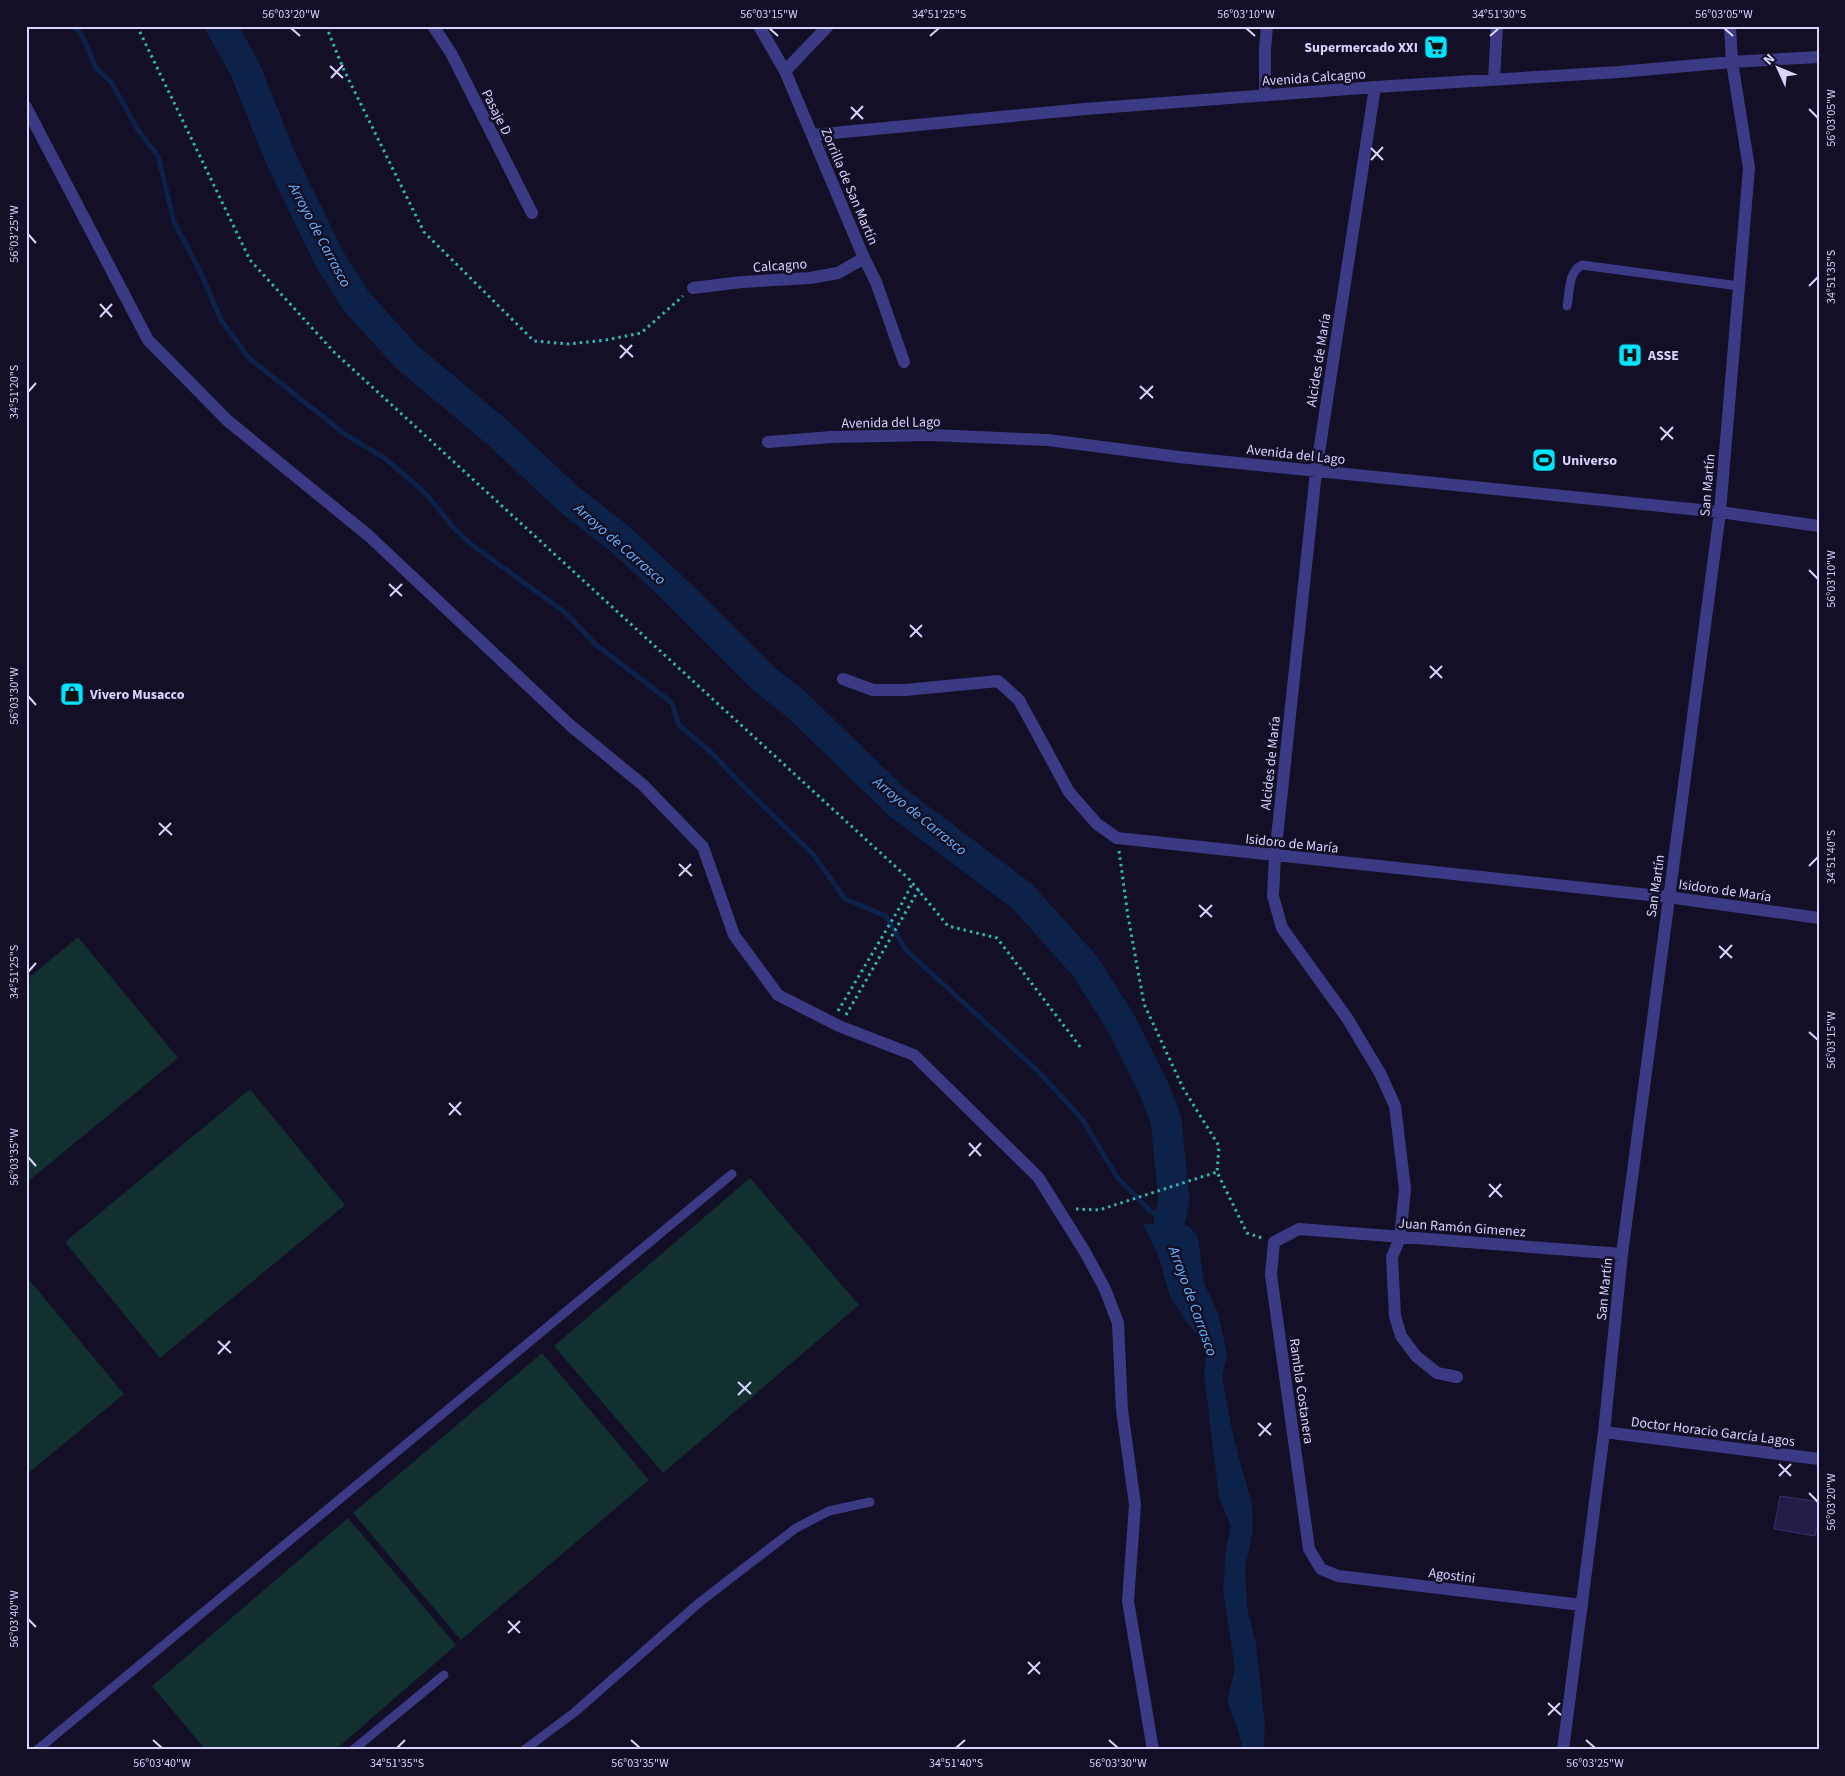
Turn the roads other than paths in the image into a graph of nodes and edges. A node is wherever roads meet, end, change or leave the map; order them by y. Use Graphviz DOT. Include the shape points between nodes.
graph roads {
  1 [pos="433,26"];
  2 [pos="759,26"];
  3 [pos="828,26"];
  4 [pos="1267,26"];
  5 [pos="1498,26"];
  6 [pos="1730,26"];
  7 [pos="1819,57"];
  8 [pos="1732,62"];
  9 [pos="785,71"];
  10 [pos="1494,79"];
  11 [pos="1375,87"];
  12 [pos="1265,96"];
  13 [pos="26,107"];
  14 [pos="812,135"];
  15 [pos="532,213"];
  16 [pos="864,258"];
  17 [pos="1739,286"];
  18 [pos="693,288"];
  19 [pos="1567,306"];
  20 [pos="904,362"];
  21 [pos="768,442"];
  22 [pos="1316,472"];
  23 [pos="1720,512"];
  24 [pos="1819,526"];
  25 [pos="843,679"];
  26 [pos="1275,856"];
  27 [pos="1668,897"];
  28 [pos="1819,918"];
  29 [pos="732,1174"];
  30 [pos="1400,1238"];
  31 [pos="1274,1242"];
  32 [pos="1622,1254"];
  33 [pos="1457,1377"];
  34 [pos="1604,1432"];
  35 [pos="1819,1459"];
  36 [pos="870,1502"];
  37 [pos="1321,1569"];
  38 [pos="1582,1605"];
  39 [pos="444,1675"];
  40 [pos="37,1750"];
  41 [pos="353,1750"];
  42 [pos="524,1750"];
  43 [pos="1153,1750"];
  44 [pos="1563,1750"];
  1 -- 15 [label="street, Pasaje D" via="451,53"];
  2 -- 9 [label="street, Zorrilla de San Martín"];
  3 -- 9 [label="street"];
  4 -- 12 [label="street"];
  5 -- 10 [label="street"];
  6 -- 8 [label="street, San Martín"];
  7 -- 8 [label="street, Avenida Calcagno"];
  8 -- 10 [label="street, Avenida Calcagno"];
  8 -- 17 [label="street, San Martín" via="1749,168"];
  9 -- 14 [label="street, Zorrilla de San Martín"];
  10 -- 11 [label="street, Avenida Calcagno"];
  11 -- 12 [label="street, Avenida Calcagno"];
  11 -- 22 [label="street, Alcides de María"];
  12 -- 14 [label="street, Avenida Calcagno"];
  13 -- 43 [label="street" via="148,340 228,421 369,536 571,726 643,785 703,847 734,935 778,995 836,1024 914,1055 1038,1177 1105,1289 1118,1323 1122,1410 1135,1505 1128,1601"];
  14 -- 16 [label="street, Zorrilla de San Martín"];
  16 -- 18 [label="street, Calcagno" via="838,273 810,278"];
  16 -- 20 [label="street, Zorrilla de San Martín" via="876,282"];
  17 -- 19 [label="lane" via="1582,265 1572,274"];
  17 -- 23 [label="street, San Martín"];
  21 -- 22 [label="street, Avenida del Lago" via="931,435 1048,440"];
  22 -- 23 [label="street, Avenida del Lago"];
  22 -- 26 [label="street, Alcides de María"];
  23 -- 24 [label="street, Avenida del Lago"];
  23 -- 27 [label="street, San Martín"];
  25 -- 26 [label="street, Isidoro de María" via="873,690 998,681 1019,700 1070,792 1098,824 1117,838"];
  26 -- 27 [label="street, Isidoro de María"];
  26 -- 30 [label="street, Alcides de María" via="1273,896 1282,928 1347,1018 1380,1073 1395,1106 1405,1189"];
  27 -- 28 [label="street, Isidoro de María"];
  27 -- 32 [label="street, San Martín"];
  29 -- 40 [label="lane"];
  30 -- 31 [label="street, Juan Ramón Gimenez" via="1299,1229"];
  30 -- 32 [label="street, Juan Ramón Gimenez"];
  30 -- 33 [label="street, Alcides de María" via="1392,1257 1395,1316 1401,1336 1416,1356 1436,1374"];
  31 -- 37 [label="street, Rambla Costanera" via="1270,1275 1309,1549"];
  32 -- 34 [label="street, San Martín"];
  34 -- 35 [label="street, Doctor Horacio García Lagos"];
  34 -- 38 [label="street, San Martín"];
  36 -- 42 [label="lane" via="829,1511 796,1528 700,1602 575,1712"];
  37 -- 38 [label="street, Agostini" via="1338,1576"];
  38 -- 44 [label="street, San Martín"];
  39 -- 41 [label="lane"];
}
